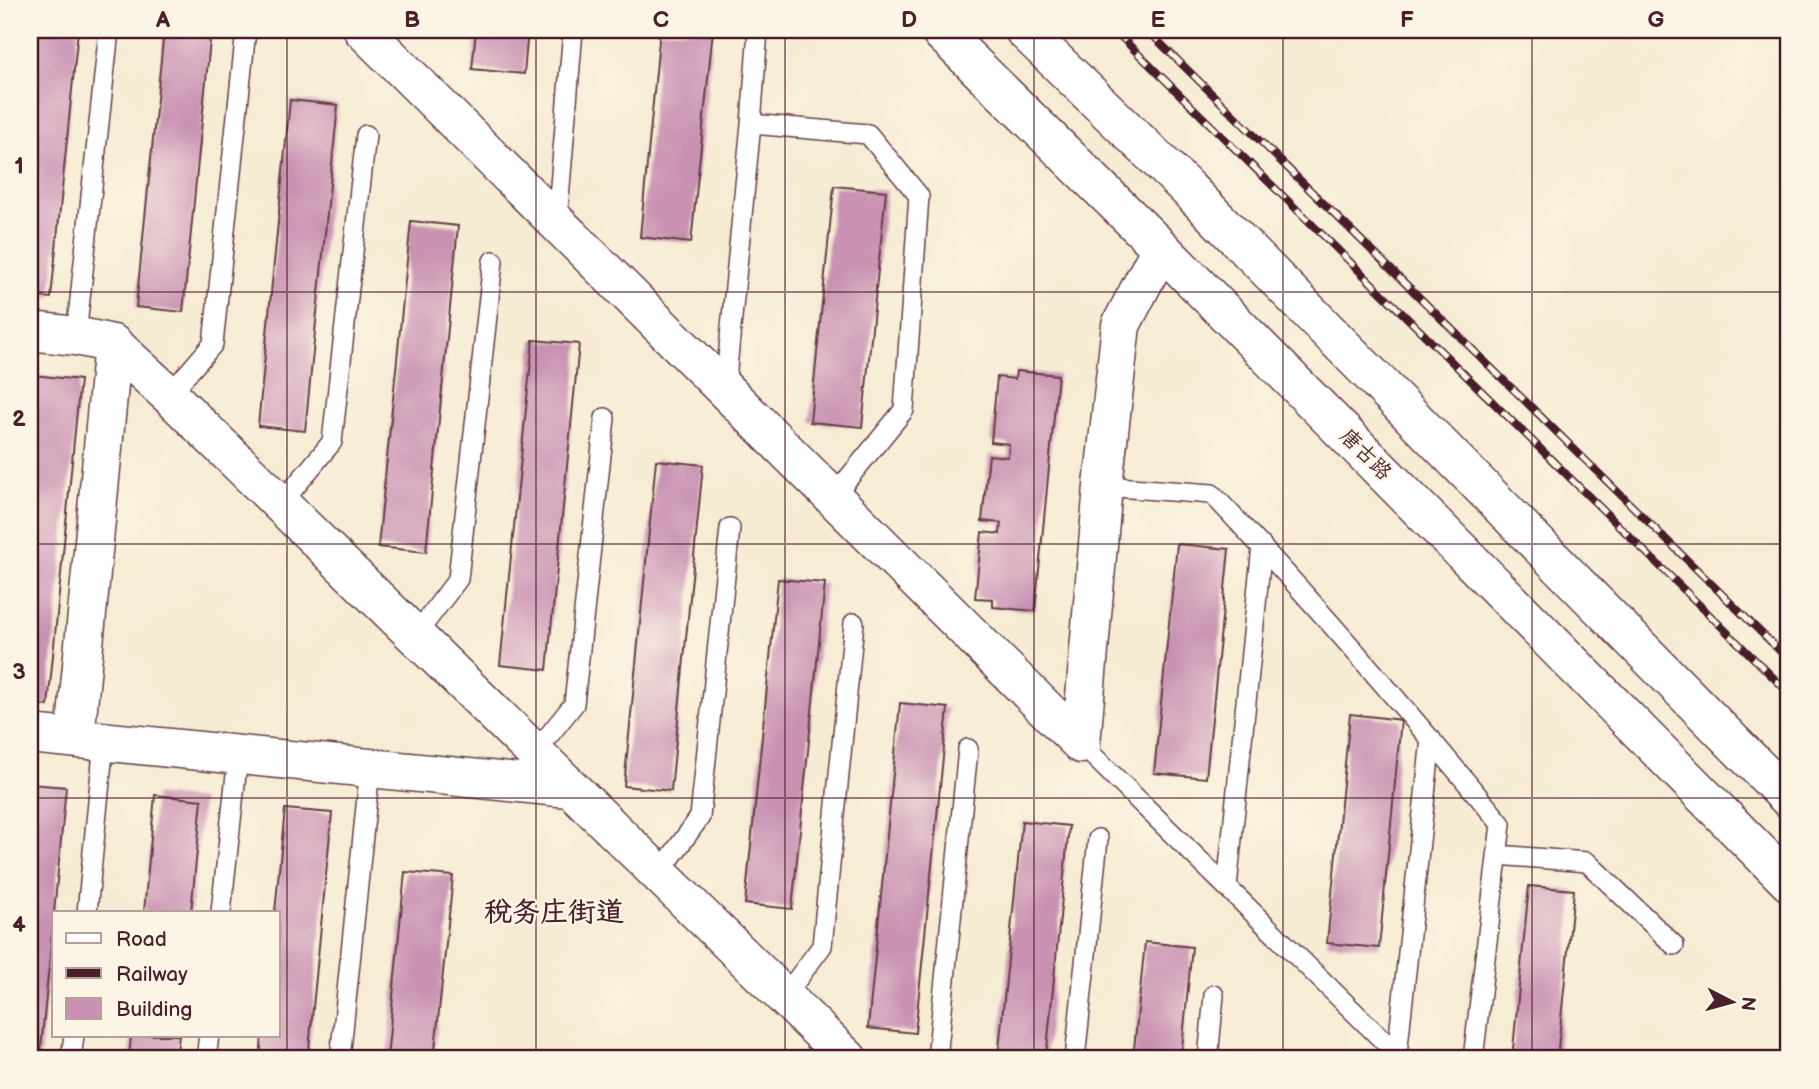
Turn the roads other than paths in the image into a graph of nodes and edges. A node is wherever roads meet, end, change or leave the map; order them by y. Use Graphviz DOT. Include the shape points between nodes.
graph roads {
  1 [pos="109,30"];
  2 [pos="246,30"];
  3 [pos="363,30"];
  4 [pos="573,30"];
  5 [pos="758,30"];
  6 [pos="939,30"];
  7 [pos="1024,30"];
  8 [pos="751,124"];
  9 [pos="366,135"];
  10 [pos="556,222"];
  11 [pos="1161,248"];
  12 [pos="492,261"];
  13 [pos="30,331"];
  14 [pos="76,336"];
  15 [pos="113,344"];
  16 [pos="725,389"];
  17 [pos="169,395"];
  18 [pos="605,418"];
  19 [pos="1103,486"];
  20 [pos="833,497"];
  21 [pos="280,505"];
  22 [pos="730,528"];
  23 [pos="1262,546"];
  24 [pos="855,623"];
  25 [pos="415,636"];
  26 [pos="30,734"];
  27 [pos="1431,739"];
  28 [pos="90,740"];
  29 [pos="1081,744"];
  30 [pos="968,749"];
  31 [pos="534,754"];
  32 [pos="238,756"];
  33 [pos="370,768"];
  34 [pos="569,788"];
  35 [pos="1789,799"];
  36 [pos="1098,839"];
  37 [pos="1497,855"];
  38 [pos="658,875"];
  39 [pos="1789,882"];
  40 [pos="1227,887"];
  41 [pos="87,911"];
  42 [pos="221,911"];
  43 [pos="1674,945"];
  44 [pos="1214,995"];
  45 [pos="784,997"];
  46 [pos="74,1036"];
  47 [pos="209,1036"];
  48 [pos="1399,1057"];
  49 [pos="71,1059"];
  50 [pos="206,1059"];
  51 [pos="340,1059"];
  52 [pos="848,1059"];
  53 [pos="937,1059"];
  54 [pos="1075,1059"];
  55 [pos="1208,1059"];
  56 [pos="1472,1059"];
  1 -- 14 [label="lane"];
  2 -- 17 [label="lane" via="213,344"];
  3 -- 10 [label="street"];
  4 -- 10 [label="lane"];
  5 -- 8 [label="lane"];
  6 -- 11 [label="street, 唐古路"];
  7 -- 35 [label="street" via="1189,190"];
  8 -- 16 [label="lane"];
  8 -- 20 [label="lane" via="869,134 919,196 904,410"];
  9 -- 21 [label="lane" via="332,442"];
  10 -- 16 [label="street"];
  11 -- 19 [label="street" via="1121,324"];
  11 -- 39 [label="street, 唐古路"];
  12 -- 25 [label="lane" via="458,579"];
  13 -- 14 [label="street"];
  14 -- 15 [label="street"];
  15 -- 17 [label="street"];
  15 -- 28 [label="street"];
  16 -- 20 [label="street"];
  17 -- 21 [label="street"];
  18 -- 31 [label="lane" via="573,704"];
  19 -- 23 [label="lane" via="1212,494"];
  19 -- 29 [label="street"];
  20 -- 29 [label="street"];
  21 -- 25 [label="street"];
  22 -- 38 [label="lane" via="699,817"];
  23 -- 27 [label="lane"];
  23 -- 40 [label="lane"];
  24 -- 45 [label="lane" via="822,946"];
  25 -- 31 [label="street"];
  26 -- 28 [label="street"];
  27 -- 37 [label="lane" via="1501,824"];
  27 -- 48 [label="lane"];
  28 -- 32 [label="street"];
  28 -- 41 [label="lane"];
  29 -- 40 [label="lane"];
  30 -- 53 [label="lane"];
  31 -- 34 [label="street"];
  32 -- 33 [label="street"];
  32 -- 42 [label="lane"];
  33 -- 34 [label="street"];
  33 -- 51 [label="lane"];
  34 -- 38 [label="street"];
  36 -- 54 [label="lane"];
  37 -- 43 [label="lane" via="1587,862"];
  37 -- 56 [label="lane"];
  38 -- 45 [label="street"];
  40 -- 48 [label="lane"];
  44 -- 55 [label="lane"];
  45 -- 52 [label="street"];
  46 -- 49 [label="lane"];
  47 -- 50 [label="lane"];
}
